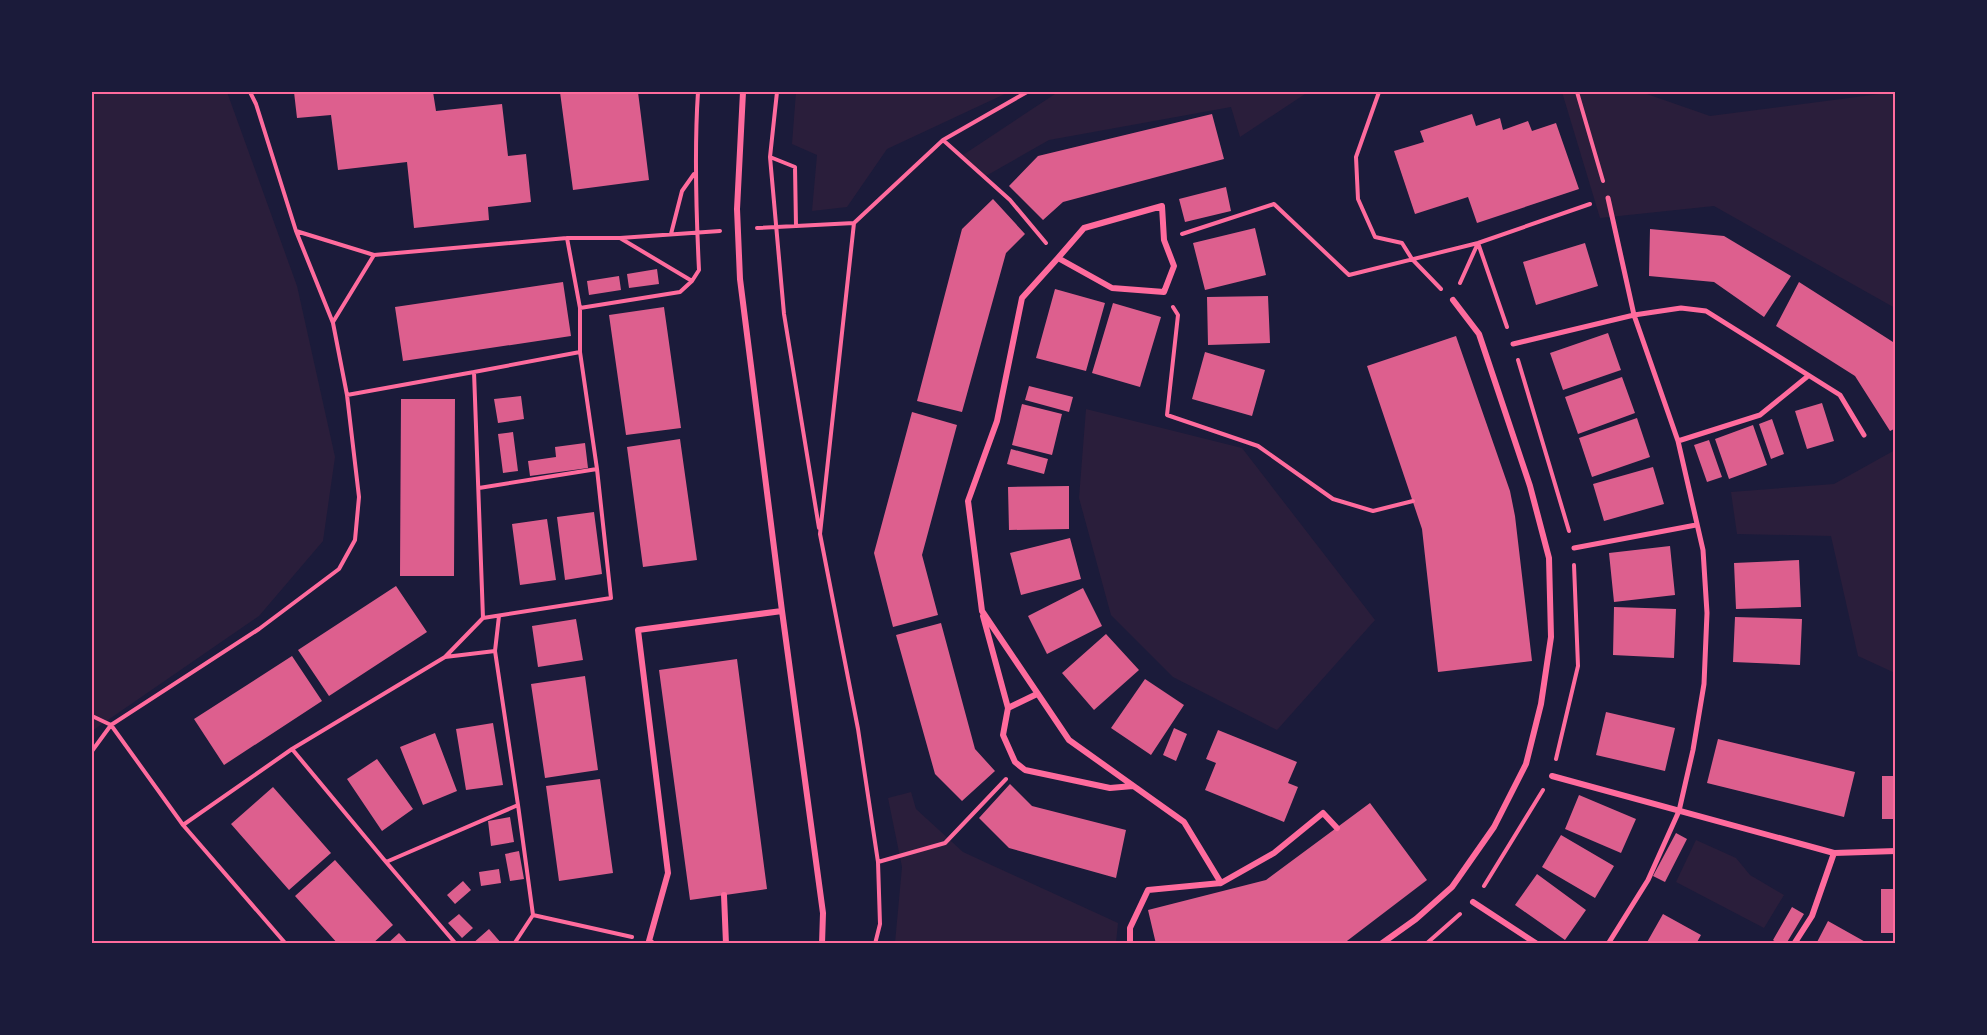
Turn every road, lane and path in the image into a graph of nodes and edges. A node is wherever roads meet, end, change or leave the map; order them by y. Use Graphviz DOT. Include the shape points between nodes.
graph roads {
  1 [pos="250,92"];
  2 [pos="698,92"];
  3 [pos="744,92"];
  4 [pos="777,92"];
  5 [pos="1027,92"];
  6 [pos="1379,92"];
  7 [pos="1577,92"];
  8 [pos="943,140"];
  9 [pos="770,157"];
  10 [pos="694,173"];
  11 [pos="1608,198"];
  12 [pos="854,223"];
  13 [pos="785,226"];
  14 [pos="796,226"];
  15 [pos="1037,230"];
  16 [pos="296,231"];
  17 [pos="682,233"];
  18 [pos="670,234"];
  19 [pos="567,238"];
  20 [pos="620,238"];
  21 [pos="1164,240"];
  22 [pos="1478,243"];
  23 [pos="374,255"];
  24 [pos="1058,258"];
  25 [pos="1412,259"];
  26 [pos="692,281"];
  27 [pos="1164,292"];
  28 [pos="1453,300"];
  29 [pos="580,308"];
  30 [pos="1634,315"];
  31 [pos="333,323"];
  32 [pos="1513,344"];
  33 [pos="580,352"];
  34 [pos="474,372"];
  35 [pos="1808,376"];
  36 [pos="347,395"];
  37 [pos="1864,435"];
  38 [pos="1678,441"];
  39 [pos="597,469"];
  40 [pos="479,488"];
  41 [pos="1413,501"];
  42 [pos="1696,525"];
  43 [pos="820,534"];
  44 [pos="1574,548"];
  45 [pos="782,611"];
  46 [pos="982,611"];
  47 [pos="499,615"];
  48 [pos="483,618"];
  49 [pos="495,651"];
  50 [pos="445,657"];
  51 [pos="1037,694"];
  52 [pos="1008,708"];
  53 [pos="92,716"];
  54 [pos="111,725"];
  55 [pos="292,750"];
  56 [pos="92,751"];
  57 [pos="1552,776"];
  58 [pos="1004,782"];
  59 [pos="1134,786"];
  60 [pos="518,805"];
  61 [pos="1679,811"];
  62 [pos="183,825"];
  63 [pos="1337,828"];
  64 [pos="1896,851"];
  65 [pos="1833,853"];
  66 [pos="386,862"];
  67 [pos="878,862"];
  68 [pos="1221,883"];
  69 [pos="724,895"];
  70 [pos="1473,902"];
  71 [pos="533,915"];
  72 [pos="651,942"];
  73 [pos="286,944"];
  74 [pos="456,944"];
  75 [pos="514,944"];
  76 [pos="726,944"];
  77 [pos="822,944"];
  78 [pos="875,944"];
  79 [pos="1130,944"];
  80 [pos="1381,944"];
  81 [pos="1426,944"];
  82 [pos="1537,944"];
  83 [pos="1608,944"];
  84 [pos="1794,944"];
  1 -- 16 [label="path"];
  2 -- 10 [label="path"];
  3 -- 45 [label="street" via="737,209 740,279"];
  4 -- 9 [label="path"];
  5 -- 8 [label="path"];
  6 -- 25 [label="path" via="1356,157 1358,199 1375,237 1402,243"];
  7 -- 11 [label="path"];
  8 -- 12 [label="path"];
  8 -- 15 [label="path"];
  9 -- 14 [label="path" via="795,167"];
  9 -- 43 [label="path" via="784,314"];
  10 -- 18 [label="path" via="682,191"];
  10 -- 26 [label="path" via="699,270"];
  11 -- 22 [label="path"];
  11 -- 30 [label="street"];
  12 -- 14 [label="path"];
  12 -- 43 [label="path"];
  13 -- 14 [label="path"];
  16 -- 23 [label="path"];
  16 -- 31 [label="path"];
  17 -- 18 [label="path"];
  18 -- 20 [label="path"];
  19 -- 20 [label="path"];
  19 -- 23 [label="path"];
  19 -- 29 [label="path"];
  20 -- 26 [label="path"];
  21 -- 24 [label="street" via="1162,206 1084,228"];
  21 -- 25 [label="path" via="1274,204 1349,275"];
  21 -- 27 [label="street" via="1174,266"];
  22 -- 25 [label="path"];
  22 -- 28 [label="path"];
  22 -- 32 [label="path"];
  23 -- 31 [label="path"];
  24 -- 27 [label="street" via="1112,288"];
  24 -- 46 [label="street" via="1022,298 997,421 968,501"];
  25 -- 28 [label="path"];
  26 -- 29 [label="path" via="680,292"];
  27 -- 41 [label="path" via="1178,315 1167,415 1258,446 1333,499 1373,511"];
  28 -- 80 [label="street" via="1479,334 1530,486 1549,558 1551,637 1541,704 1526,764 1494,827 1452,887"];
  29 -- 33 [label="path"];
  30 -- 32 [label="street"];
  30 -- 35 [label="street" via="1681,308 1706,311"];
  30 -- 38 [label="street"];
  31 -- 36 [label="path"];
  32 -- 44 [label="path"];
  33 -- 34 [label="path"];
  33 -- 39 [label="path"];
  34 -- 36 [label="path"];
  34 -- 40 [label="path"];
  35 -- 37 [label="street" via="1840,394"];
  35 -- 38 [label="street" via="1760,415"];
  36 -- 54 [label="path" via="358,497 355,540 339,569 259,629"];
  38 -- 42 [label="street"];
  39 -- 40 [label="path"];
  39 -- 47 [label="path" via="611,597"];
  40 -- 48 [label="path"];
  42 -- 44 [label="street"];
  42 -- 61 [label="street" via="1703,550 1707,613 1704,684"];
  43 -- 67 [label="path" via="858,729"];
  44 -- 57 [label="path" via="1578,666"];
  45 -- 72 [label="street" via="638,630 668,873"];
  45 -- 77 [label="street" via="823,913"];
  46 -- 51 [label="street"];
  46 -- 52 [label="street"];
  47 -- 48 [label="path"];
  47 -- 49 [label="path"];
  48 -- 50 [label="path"];
  49 -- 50 [label="path"];
  49 -- 60 [label="path"];
  50 -- 55 [label="path"];
  51 -- 52 [label="street"];
  51 -- 59 [label="street" via="1069,740"];
  52 -- 59 [label="street" via="1003,735 1015,762 1025,770 1110,788"];
  53 -- 54 [label="path"];
  54 -- 56 [label="path"];
  54 -- 62 [label="path"];
  55 -- 62 [label="path"];
  55 -- 66 [label="path"];
  57 -- 61 [label="street"];
  57 -- 70 [label="path"];
  58 -- 67 [label="path" via="945,843"];
  59 -- 68 [label="street" via="1184,822"];
  60 -- 66 [label="path"];
  60 -- 71 [label="path"];
  61 -- 65 [label="street"];
  61 -- 83 [label="street" via="1648,880"];
  62 -- 73 [label="path"];
  63 -- 68 [label="street" via="1323,813 1274,853"];
  64 -- 65 [label="street"];
  65 -- 84 [label="street" via="1812,916"];
  66 -- 74 [label="path"];
  67 -- 78 [label="path" via="880,924"];
  68 -- 79 [label="street" via="1148,890 1130,928"];
  69 -- 76 [label="street"];
  70 -- 81 [label="path"];
  70 -- 82 [label="street"];
  71 -- 72 [label="path"];
  71 -- 75 [label="path"];
}
